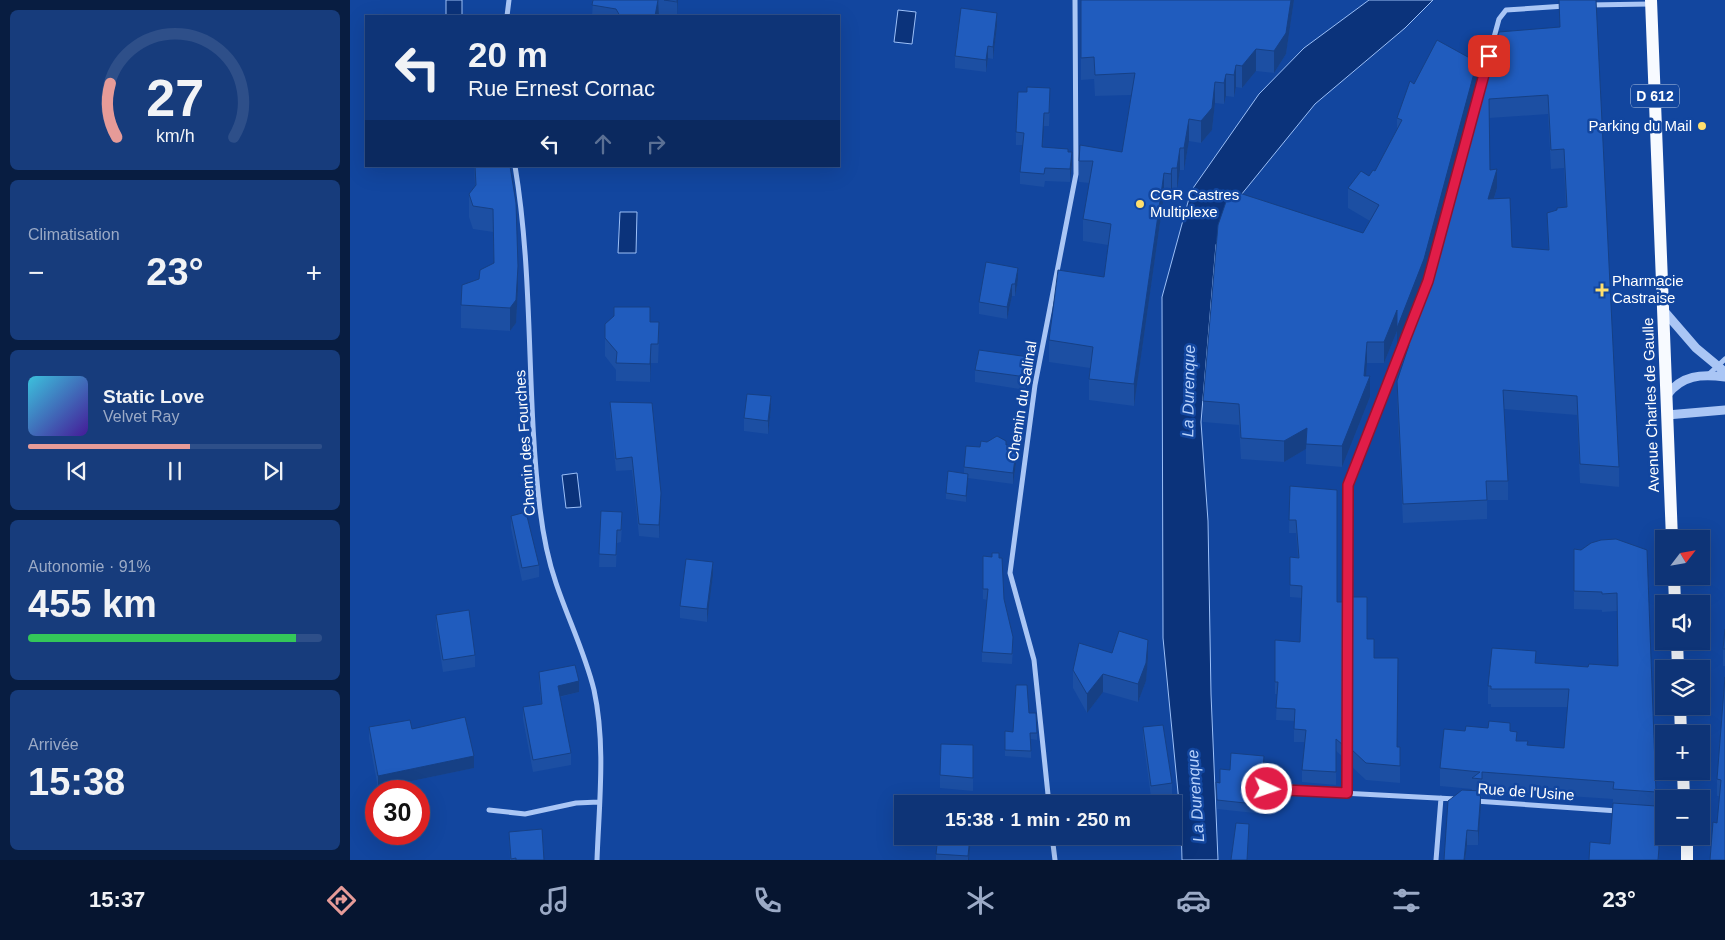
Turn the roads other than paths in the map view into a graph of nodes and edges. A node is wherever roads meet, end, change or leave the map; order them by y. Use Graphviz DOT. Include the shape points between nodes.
graph roads {
  1 [pos="509,0"];
  2 [pos="1075,0"];
  3 [pos="1651,2"];
  4 [pos="1586,5"];
  5 [pos="1568,6"];
  6 [pos="508,15"];
  7 [pos="1481,84"];
  8 [pos="515,167"];
  9 [pos="1664,311"];
  10 [pos="1405,341"];
  11 [pos="1725,359"];
  12 [pos="1721,369"];
  13 [pos="1708,375"];
  14 [pos="1725,376"];
  15 [pos="1667,395"];
  16 [pos="1725,410"];
  17 [pos="1667,415"];
  18 [pos="1672,530"];
  19 [pos="1267,789"];
  20 [pos="1347,793"];
  21 [pos="1048,795"];
  22 [pos="1440,798"];
  23 [pos="1460,799"];
  24 [pos="1470,800"];
  25 [pos="600,802"];
  26 [pos="489,810"];
  27 [pos="1625,812"];
  28 [pos="1644,814"];
  29 [pos="1655,815"];
  30 [pos="1053,845"];
  31 [pos="1687,845"];
  32 [pos="597,860"];
  33 [pos="1055,860"];
  34 [pos="1436,860"];
  35 [pos="1687,860"];
  1 -- 6 [label="street"];
  2 -- 21 [label="street, Chemin du Salinal" via="1076,174 1035,385 1010,573 1034,660"];
  3 -- 4 [label="street"];
  3 -- 9 [label="main road, Avenue Charles de Gaulle / D 612"];
  5 -- 7 [label="street" via="1512,8 1501,14"];
  8 -- 25 [label="street, Chemin des Fourches" via="527,272 540,511 556,582 594,690 599,728"];
  9 -- 12 [label="street" via="1691,343"];
  9 -- 15 [label="main road, Avenue Charles de Gaulle / D 612"];
  10 -- 20 [label="street" via="1348,485"];
  11 -- 12 [label="street"];
  12 -- 13 [label="street"];
  13 -- 14 [label="street"];
  13 -- 15 [label="street" via="1687,378 1676,384"];
  15 -- 17 [label="main road, Avenue Charles de Gaulle / D 612"];
  16 -- 17 [label="street"];
  17 -- 18 [label="main road, Avenue Charles de Gaulle / D 612"];
  19 -- 20 [label="street, Rue de l'Usine"];
  20 -- 22 [label="street, Rue de l'Usine"];
  22 -- 23 [label="street, Rue de l'Usine"];
  22 -- 34 [label="street"];
  24 -- 27 [label="street, Rue de l'Usine"];
  25 -- 26 [label="street" via="576,803 525,814"];
  25 -- 32 [label="street, Chemin des Fourches"];
  28 -- 29 [label="street"];
  30 -- 33 [label="street"];
  31 -- 35 [label="main road"];
}
